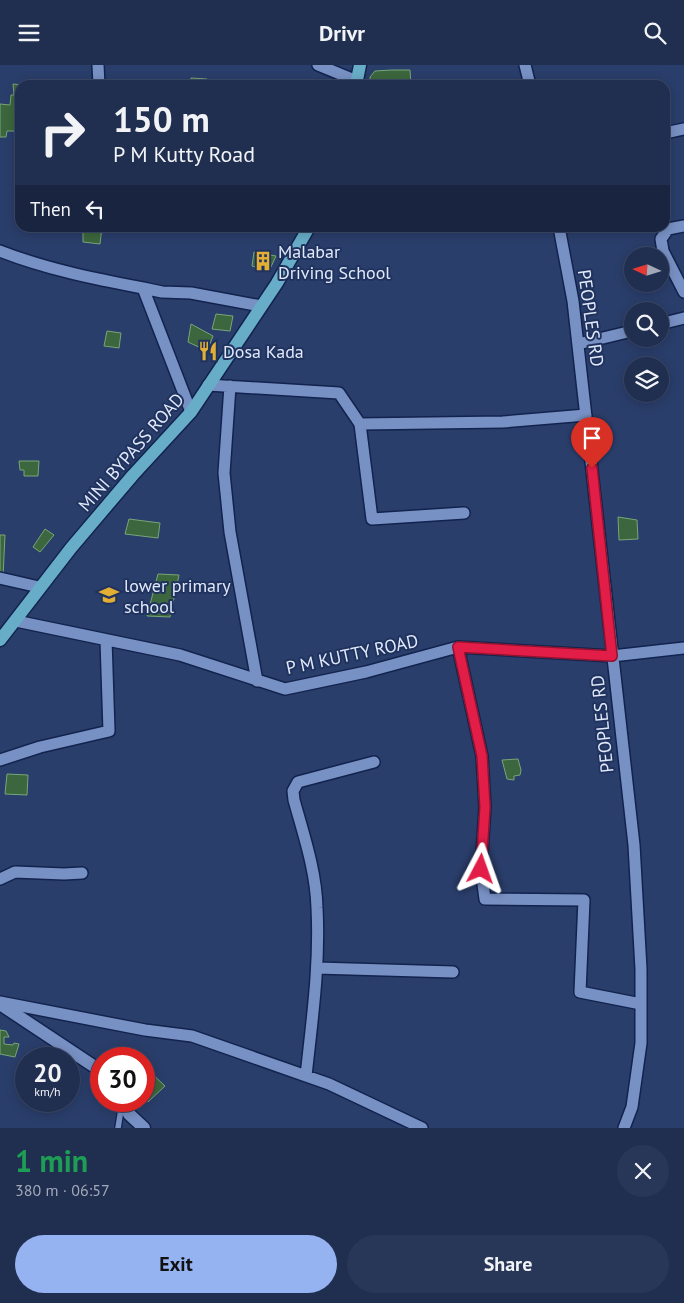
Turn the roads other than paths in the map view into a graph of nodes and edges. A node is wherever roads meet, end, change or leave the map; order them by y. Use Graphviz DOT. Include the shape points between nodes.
graph roads {
  1 [pos="98,65"];
  2 [pos="318,65"];
  3 [pos="360,65"];
  4 [pos="525,65"];
  5 [pos="99,80"];
  6 [pos="350,80"];
  7 [pos="358,80"];
  8 [pos="529,80"];
  9 [pos="684,129"];
  10 [pos="670,132"];
  11 [pos="684,226"];
  12 [pos="670,229"];
  13 [pos="306,232"];
  14 [pos="560,232"];
  15 [pos="666,232"];
  16 [pos="0,251"];
  17 [pos="143,288"];
  18 [pos="684,292"];
  19 [pos="261,306"];
  20 [pos="684,318"];
  21 [pos="669,322"];
  22 [pos="624,333"];
  23 [pos="578,344"];
  24 [pos="208,385"];
  25 [pos="230,386"];
  26 [pos="191,412"];
  27 [pos="586,415"];
  28 [pos="360,424"];
  29 [pos="464,513"];
  30 [pos="0,579"];
  31 [pos="40,587"];
  32 [pos="16,621"];
  33 [pos="106,639"];
  34 [pos="0,640"];
  35 [pos="458,647"];
  36 [pos="684,648"];
  37 [pos="612,656"];
  38 [pos="257,681"];
  39 [pos="0,761"];
  40 [pos="374,762"];
  41 [pos="82,873"];
  42 [pos="0,879"];
  43 [pos="317,968"];
  44 [pos="454,971"];
  45 [pos="0,1003"];
  46 [pos="641,1004"];
  47 [pos="90,1064"];
  48 [pos="306,1076"];
  49 [pos="122,1112"];
  50 [pos="128,1112"];
  51 [pos="118,1128"];
  52 [pos="144,1128"];
  53 [pos="422,1128"];
  54 [pos="624,1128"];
  1 -- 5 [label="street"];
  2 -- 6 [label="street"];
  3 -- 7 [label="main road"];
  4 -- 8 [label="street"];
  9 -- 10 [label="street"];
  11 -- 12 [label="street"];
  13 -- 19 [label="main road, MINI BYPASS ROAD"];
  14 -- 23 [label="street, PEOPLES RD"];
  15 -- 18 [label="street" via="661,239 663,251"];
  16 -- 17 [label="street" via="25,261"];
  17 -- 19 [label="street"];
  17 -- 26 [label="street"];
  19 -- 24 [label="main road, MINI BYPASS ROAD"];
  20 -- 21 [label="street"];
  22 -- 23 [label="street"];
  23 -- 27 [label="street, PEOPLES RD"];
  24 -- 25 [label="street"];
  24 -- 26 [label="main road, MINI BYPASS ROAD"];
  25 -- 28 [label="street" via="339,393"];
  25 -- 38 [label="street" via="224,473 230,532"];
  26 -- 31 [label="main road, MINI BYPASS ROAD" via="133,475"];
  27 -- 28 [label="street" via="503,422"];
  27 -- 37 [label="street, PEOPLES RD"];
  28 -- 29 [label="street" via="372,519"];
  30 -- 31 [label="street"];
  31 -- 32 [label="main road, MINI BYPASS ROAD"];
  32 -- 33 [label="street, P M KUTTY ROAD"];
  32 -- 34 [label="main road, MINI BYPASS ROAD"];
  33 -- 38 [label="street, P M KUTTY ROAD" via="180,655"];
  33 -- 39 [label="street" via="109,731 40,747"];
  35 -- 37 [label="street, P M KUTTY ROAD"];
  35 -- 38 [label="street, P M KUTTY ROAD" via="366,673 285,689"];
  35 -- 46 [label="street" via="482,756 485,807 481,869 485,899 584,900 580,991"];
  36 -- 37 [label="street, P M KUTTY ROAD"];
  37 -- 46 [label="street, PEOPLES RD" via="634,845"];
  40 -- 43 [label="street" via="298,782 293,791 310,854 317,907"];
  41 -- 42 [label="street" via="15,872"];
  43 -- 44 [label="street"];
  43 -- 48 [label="street"];
  45 -- 47 [label="street"];
  45 -- 48 [label="street" via="192,1036"];
  46 -- 54 [label="street, PEOPLES RD" via="637,1071 632,1107"];
  48 -- 53 [label="street"];
  49 -- 51 [label="lane"];
  50 -- 52 [label="street"];
}
